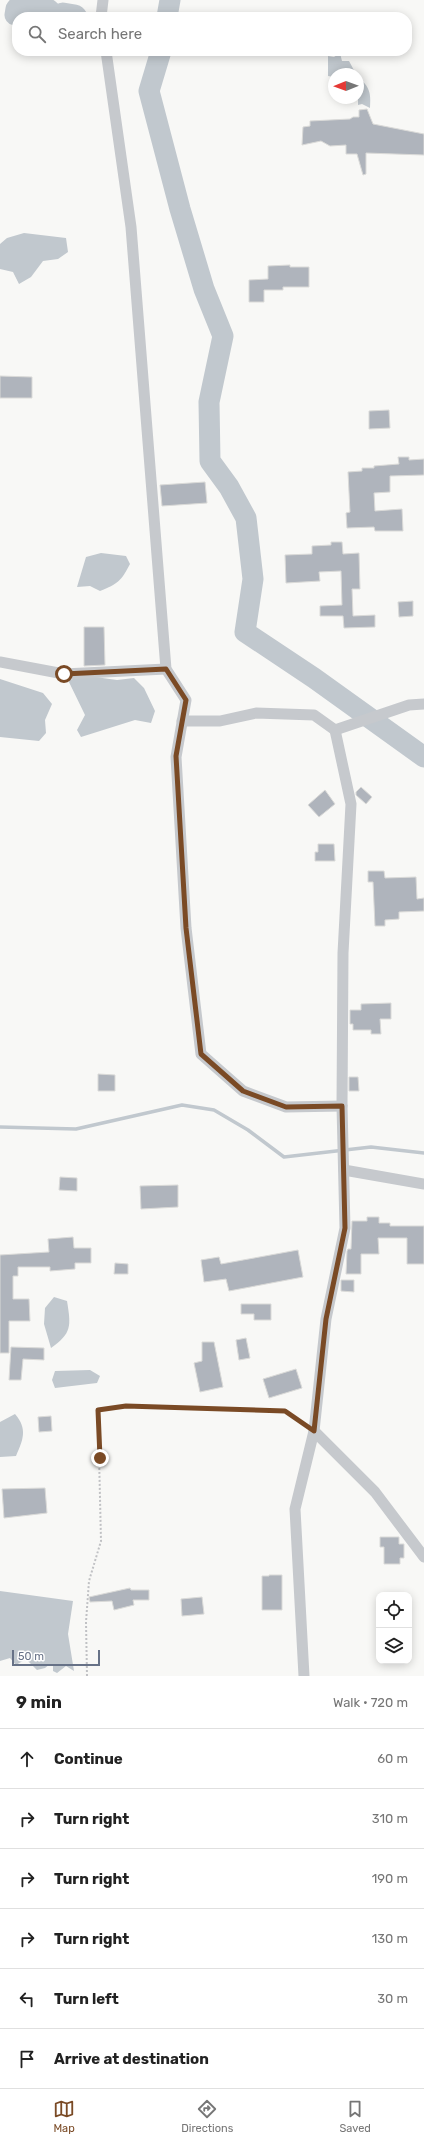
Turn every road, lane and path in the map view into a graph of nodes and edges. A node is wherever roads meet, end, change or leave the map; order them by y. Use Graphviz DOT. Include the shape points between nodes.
graph roads {
  1 [pos="103,0"];
  2 [pos="102,12"];
  3 [pos="107,56"];
  4 [pos="0,662"];
  5 [pos="166,669"];
  6 [pos="424,704"];
  7 [pos="182,721"];
  8 [pos="335,730"];
  9 [pos="342,1106"];
  10 [pos="344,1170"];
  11 [pos="424,1184"];
  12 [pos="314,1431"];
  13 [pos="424,1557"];
  14 [pos="87,1676"];
  15 [pos="304,1676"];
  1 -- 2 [label="street"];
  3 -- 5 [label="street" via="131,227"];
  4 -- 5 [label="street" via="64,674"];
  5 -- 7 [label="street" via="186,700"];
  6 -- 8 [label="street" via="409,705"];
  7 -- 8 [label="street" via="220,721 256,713 314,715"];
  7 -- 9 [label="street" via="176,756 186,928 201,1054 243,1091 279,1105"];
  8 -- 9 [label="street" via="351,804 343,953"];
  9 -- 10 [label="street"];
  10 -- 11 [label="street"];
  10 -- 12 [label="street" via="345,1228 326,1319"];
  12 -- 13 [label="street" via="374,1492"];
  12 -- 14 [label="path" via="285,1411 133,1406 98,1410 101,1541 89,1581 86,1622"];
  12 -- 15 [label="street" via="295,1509"];
}
